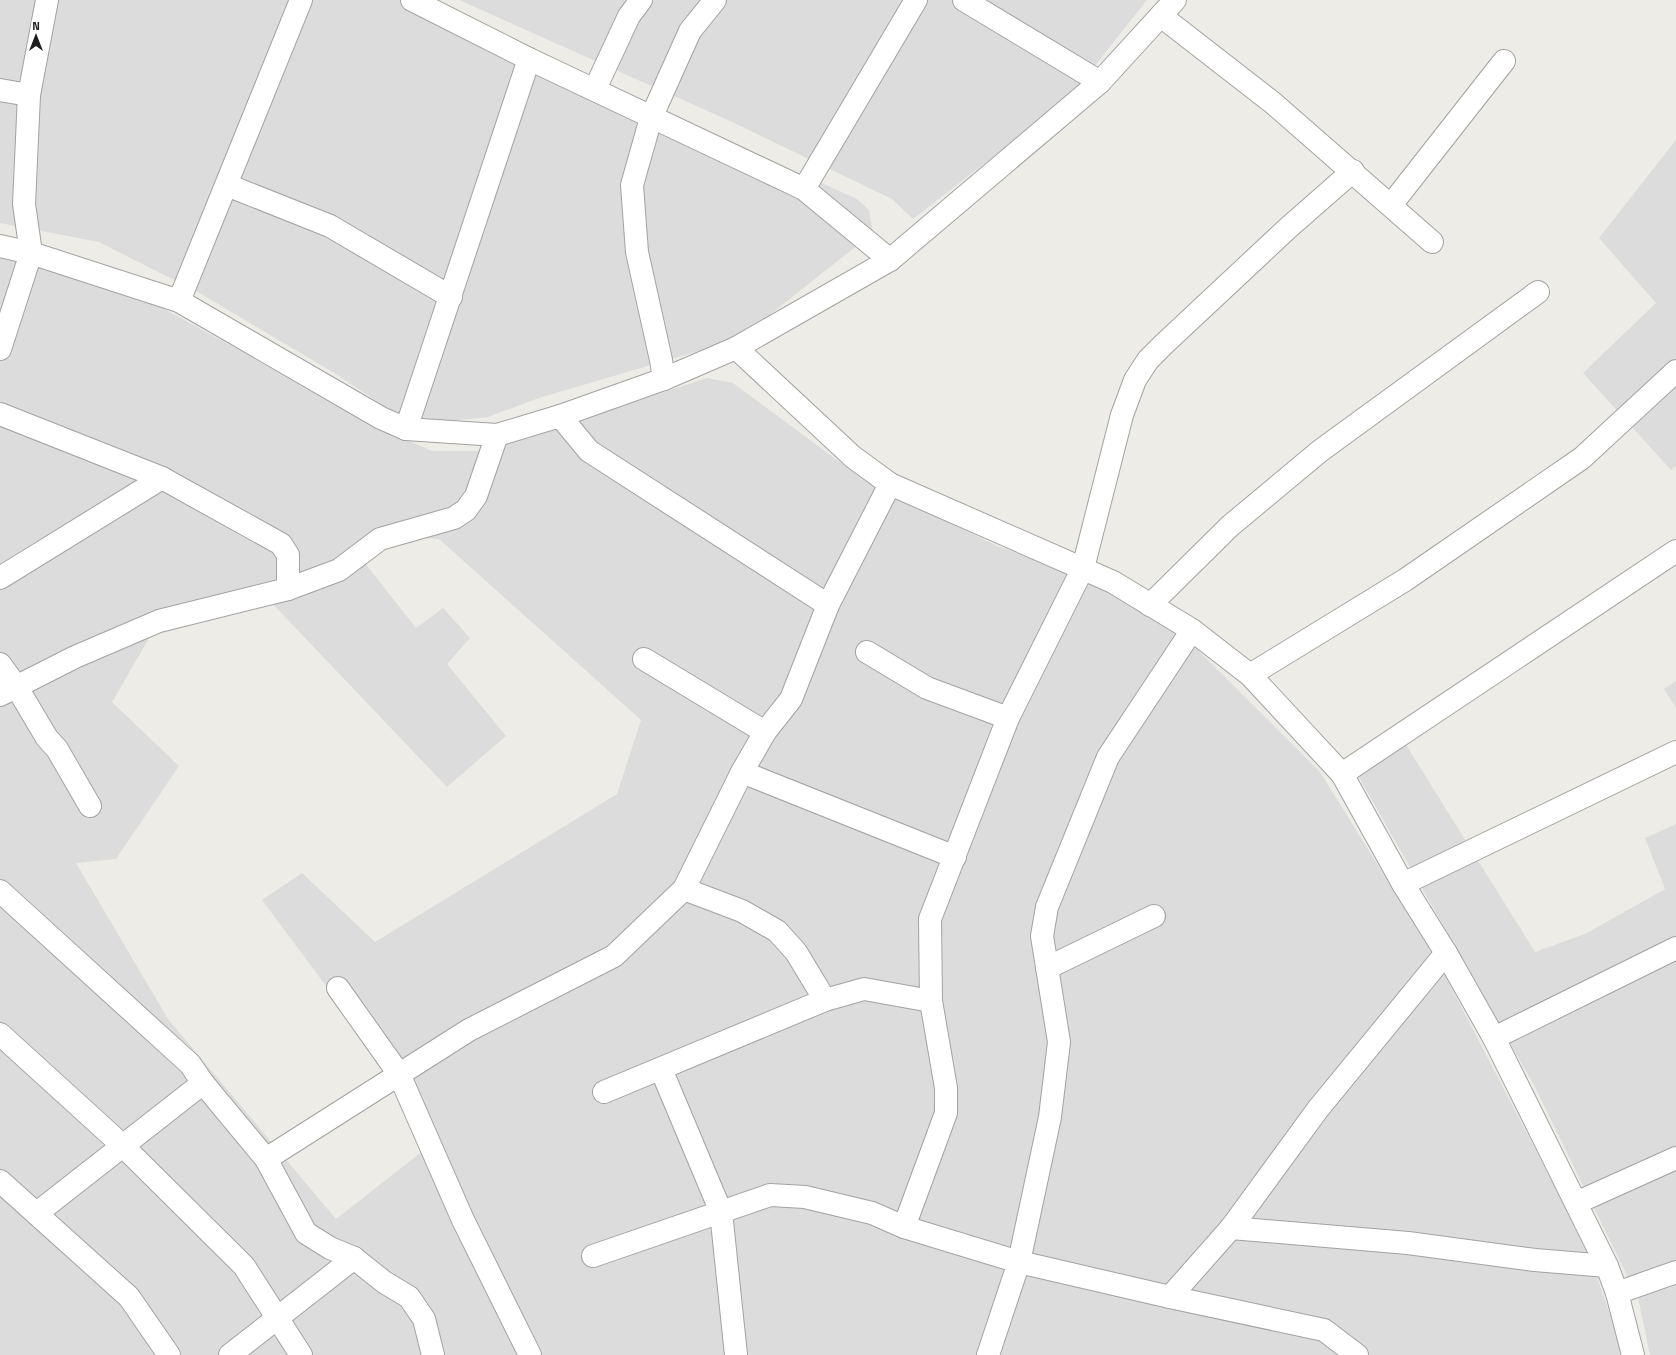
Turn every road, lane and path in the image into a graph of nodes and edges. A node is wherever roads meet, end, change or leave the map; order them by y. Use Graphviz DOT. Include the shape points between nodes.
graph roads {
  1 [pos="47,0"];
  2 [pos="301,0"];
  3 [pos="641,0"];
  4 [pos="715,0"];
  5 [pos="916,0"];
  6 [pos="964,0"];
  7 [pos="419,1"];
  8 [pos="1168,8"];
  9 [pos="529,59"];
  10 [pos="1504,60"];
  11 [pos="1100,82"];
  12 [pos="595,89"];
  13 [pos="0,90"];
  14 [pos="29,95"];
  15 [pos="652,118"];
  16 [pos="1353,171"];
  17 [pos="227,185"];
  18 [pos="804,189"];
  19 [pos="1391,205"];
  20 [pos="1432,242"];
  21 [pos="0,246"];
  22 [pos="31,253"];
  23 [pos="890,260"];
  24 [pos="1538,292"];
  25 [pos="451,297"];
  26 [pos="179,301"];
  27 [pos="736,348"];
  28 [pos="0,349"];
  29 [pos="1676,371"];
  30 [pos="664,379"];
  31 [pos="0,414"];
  32 [pos="560,416"];
  33 [pos="406,429"];
  34 [pos="497,435"];
  35 [pos="162,478"];
  36 [pos="890,484"];
  37 [pos="1676,551"];
  38 [pos="1083,568"];
  39 [pos="0,578"];
  40 [pos="288,589"];
  41 [pos="828,605"];
  42 [pos="1150,605"];
  43 [pos="1192,630"];
  44 [pos="868,652"];
  45 [pos="644,659"];
  46 [pos="0,664"];
  47 [pos="1250,675"];
  48 [pos="8,690"];
  49 [pos="1008,718"];
  50 [pos="766,732"];
  51 [pos="1676,752"];
  52 [pos="742,772"];
  53 [pos="1342,774"];
  54 [pos="90,806"];
  55 [pos="955,857"];
  56 [pos="1403,884"];
  57 [pos="684,888"];
  58 [pos="0,891"];
  59 [pos="1154,916"];
  60 [pos="1676,948"];
  61 [pos="1446,953"];
  62 [pos="1047,968"];
  63 [pos="338,988"];
  64 [pos="825,1000"];
  65 [pos="931,1001"];
  66 [pos="0,1034"];
  67 [pos="1494,1038"];
  68 [pos="661,1069"];
  69 [pos="399,1074"];
  70 [pos="203,1083"];
  71 [pos="604,1092"];
  72 [pos="123,1146"];
  73 [pos="1676,1158"];
  74 [pos="266,1159"];
  75 [pos="0,1181"];
  76 [pos="1576,1203"];
  77 [pos="721,1212"];
  78 [pos="37,1213"];
  79 [pos="904,1227"];
  80 [pos="1231,1228"];
  81 [pos="593,1256"];
  82 [pos="354,1258"];
  83 [pos="1019,1262"];
  84 [pos="1607,1266"];
  85 [pos="1676,1272"];
  86 [pos="1617,1293"];
  87 [pos="1170,1297"];
  88 [pos="277,1319"];
  89 [pos="169,1355"];
  90 [pos="230,1355"];
  91 [pos="301,1355"];
  92 [pos="433,1355"];
  93 [pos="530,1355"];
  94 [pos="736,1355"];
  95 [pos="988,1355"];
  96 [pos="1357,1355"];
  97 [pos="1633,1355"];
  1 -- 14 [label="street"];
  2 -- 17 [label="street"];
  3 -- 12 [label="street" via="629,16"];
  4 -- 15 [label="street" via="690,31"];
  5 -- 18 [label="street"];
  6 -- 11 [label="street"];
  7 -- 9 [label="street"];
  8 -- 11 [label="street"];
  8 -- 16 [label="street"];
  9 -- 12 [label="street"];
  9 -- 25 [label="street"];
  10 -- 19 [label="street"];
  11 -- 23 [label="street"];
  12 -- 15 [label="street"];
  13 -- 14 [label="street"];
  14 -- 22 [label="street" via="24,204"];
  15 -- 18 [label="street"];
  15 -- 30 [label="street" via="632,186 637,252"];
  16 -- 19 [label="street"];
  16 -- 38 [label="street" via="1288,228 1148,360 1135,380 1122,415"];
  17 -- 25 [label="street" via="330,226"];
  17 -- 26 [label="street"];
  18 -- 23 [label="street"];
  19 -- 20 [label="street"];
  21 -- 22 [label="street"];
  22 -- 26 [label="street"];
  22 -- 28 [label="street"];
  23 -- 27 [label="street"];
  24 -- 42 [label="street" via="1320,452 1230,526"];
  25 -- 33 [label="street"];
  26 -- 33 [label="street" via="380,418"];
  27 -- 30 [label="street"];
  27 -- 36 [label="street" via="853,457"];
  29 -- 47 [label="street" via="1582,458 1405,580"];
  30 -- 32 [label="street"];
  31 -- 35 [label="street"];
  32 -- 34 [label="street"];
  32 -- 41 [label="street" via="589,451"];
  33 -- 34 [label="street"];
  34 -- 40 [label="street" via="476,496 466,510 454,518 380,539 339,570"];
  35 -- 39 [label="street"];
  35 -- 40 [label="street" via="281,544 288,555"];
  36 -- 38 [label="street"];
  36 -- 41 [label="street"];
  37 -- 53 [label="street"];
  38 -- 42 [label="street" via="1114,582"];
  38 -- 49 [label="street"];
  40 -- 48 [label="street" via="159,620"];
  41 -- 50 [label="street" via="791,699"];
  42 -- 43 [label="street"];
  43 -- 47 [label="street"];
  43 -- 62 [label="street" via="1108,757 1047,908 1042,936"];
  44 -- 49 [label="street" via="927,688"];
  45 -- 50 [label="street"];
  46 -- 48 [label="street"];
  47 -- 53 [label="street"];
  48 -- 54 [label="street" via="57,749"];
  49 -- 55 [label="street"];
  50 -- 52 [label="street"];
  51 -- 56 [label="street"];
  52 -- 55 [label="street"];
  52 -- 57 [label="street"];
  53 -- 56 [label="street"];
  55 -- 65 [label="street" via="930,919"];
  56 -- 61 [label="street"];
  57 -- 64 [label="street" via="742,911 777,931 796,952"];
  57 -- 69 [label="street" via="614,956 469,1030"];
  58 -- 70 [label="street" via="190,1064"];
  59 -- 62 [label="street"];
  60 -- 67 [label="street"];
  61 -- 67 [label="street"];
  61 -- 80 [label="street" via="1318,1109"];
  62 -- 83 [label="street" via="1059,1042 1050,1117"];
  63 -- 69 [label="street"];
  64 -- 65 [label="street" via="864,989"];
  64 -- 68 [label="street"];
  65 -- 79 [label="street" via="946,1088 946,1113"];
  66 -- 72 [label="street"];
  67 -- 76 [label="street"];
  68 -- 71 [label="street"];
  68 -- 77 [label="street"];
  69 -- 74 [label="street"];
  69 -- 93 [label="street" via="463,1220"];
  70 -- 72 [label="street"];
  70 -- 74 [label="street"];
  72 -- 78 [label="street"];
  72 -- 88 [label="street" via="244,1266"];
  73 -- 76 [label="street"];
  74 -- 82 [label="street" via="306,1233 330,1248"];
  75 -- 78 [label="street"];
  76 -- 84 [label="street"];
  77 -- 79 [label="street" via="770,1195 805,1197 872,1213"];
  77 -- 81 [label="street"];
  77 -- 94 [label="street"];
  78 -- 89 [label="street" via="129,1297"];
  79 -- 83 [label="street"];
  80 -- 84 [label="street" via="1408,1243 1535,1260"];
  80 -- 87 [label="street"];
  82 -- 88 [label="street"];
  82 -- 92 [label="street" via="384,1282 409,1297 424,1319"];
  83 -- 87 [label="street"];
  83 -- 95 [label="street"];
  84 -- 86 [label="street"];
  85 -- 86 [label="street"];
  86 -- 97 [label="street"];
  87 -- 96 [label="street" via="1324,1330"];
  88 -- 90 [label="street"];
  88 -- 91 [label="street"];
}
